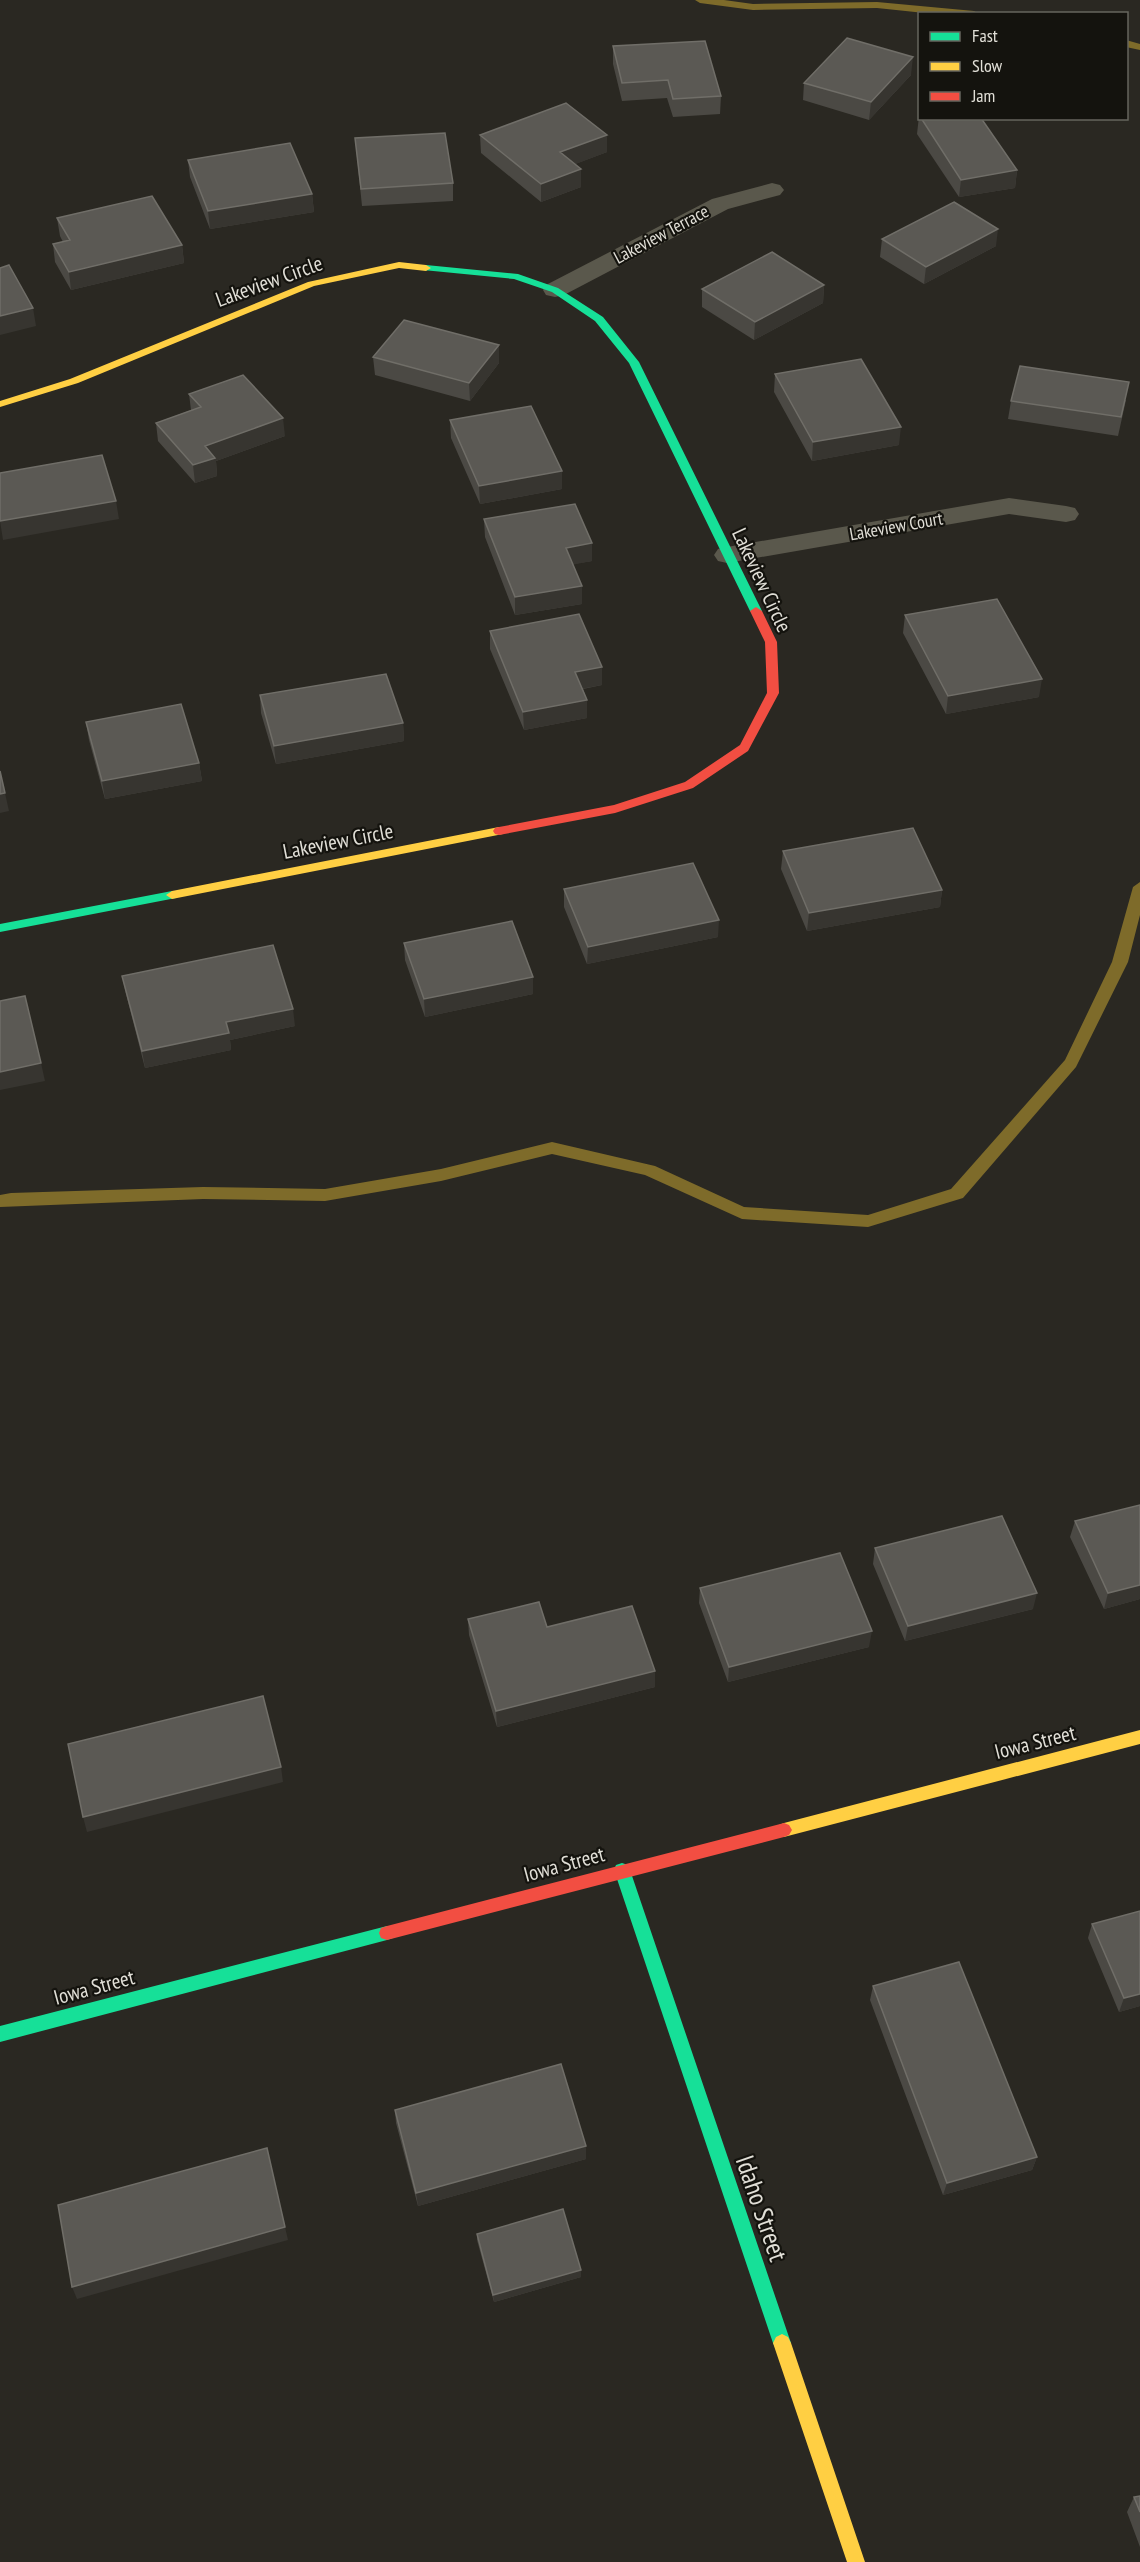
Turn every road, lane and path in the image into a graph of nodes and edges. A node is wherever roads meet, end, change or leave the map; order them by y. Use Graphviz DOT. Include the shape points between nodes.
graph roads {
  1 [pos="772,190"];
  2 [pos="555,290"];
  3 [pos="0,404"];
  4 [pos="1066,514"];
  5 [pos="727,555"];
  6 [pos="0,928"];
  7 [pos="1140,1737"];
  8 [pos="622,1870"];
  9 [pos="0,2034"];
  10 [pos="856,2562"];
  1 -- 2 [label="street, Lakeview Terrace" via="720,204"];
  2 -- 3 [label="street, Lakeview Circle" via="514,276 399,266 311,284 74,381"];
  2 -- 5 [label="street, Lakeview Circle" via="599,319 634,362"];
  4 -- 5 [label="street, Lakeview Court" via="1009,506"];
  5 -- 6 [label="street, Lakeview Circle" via="771,642 773,693 744,748 689,785 615,809"];
  7 -- 8 [label="street, Iowa Street"];
  8 -- 9 [label="street, Iowa Street"];
  8 -- 10 [label="street, Idaho Street"];
}
